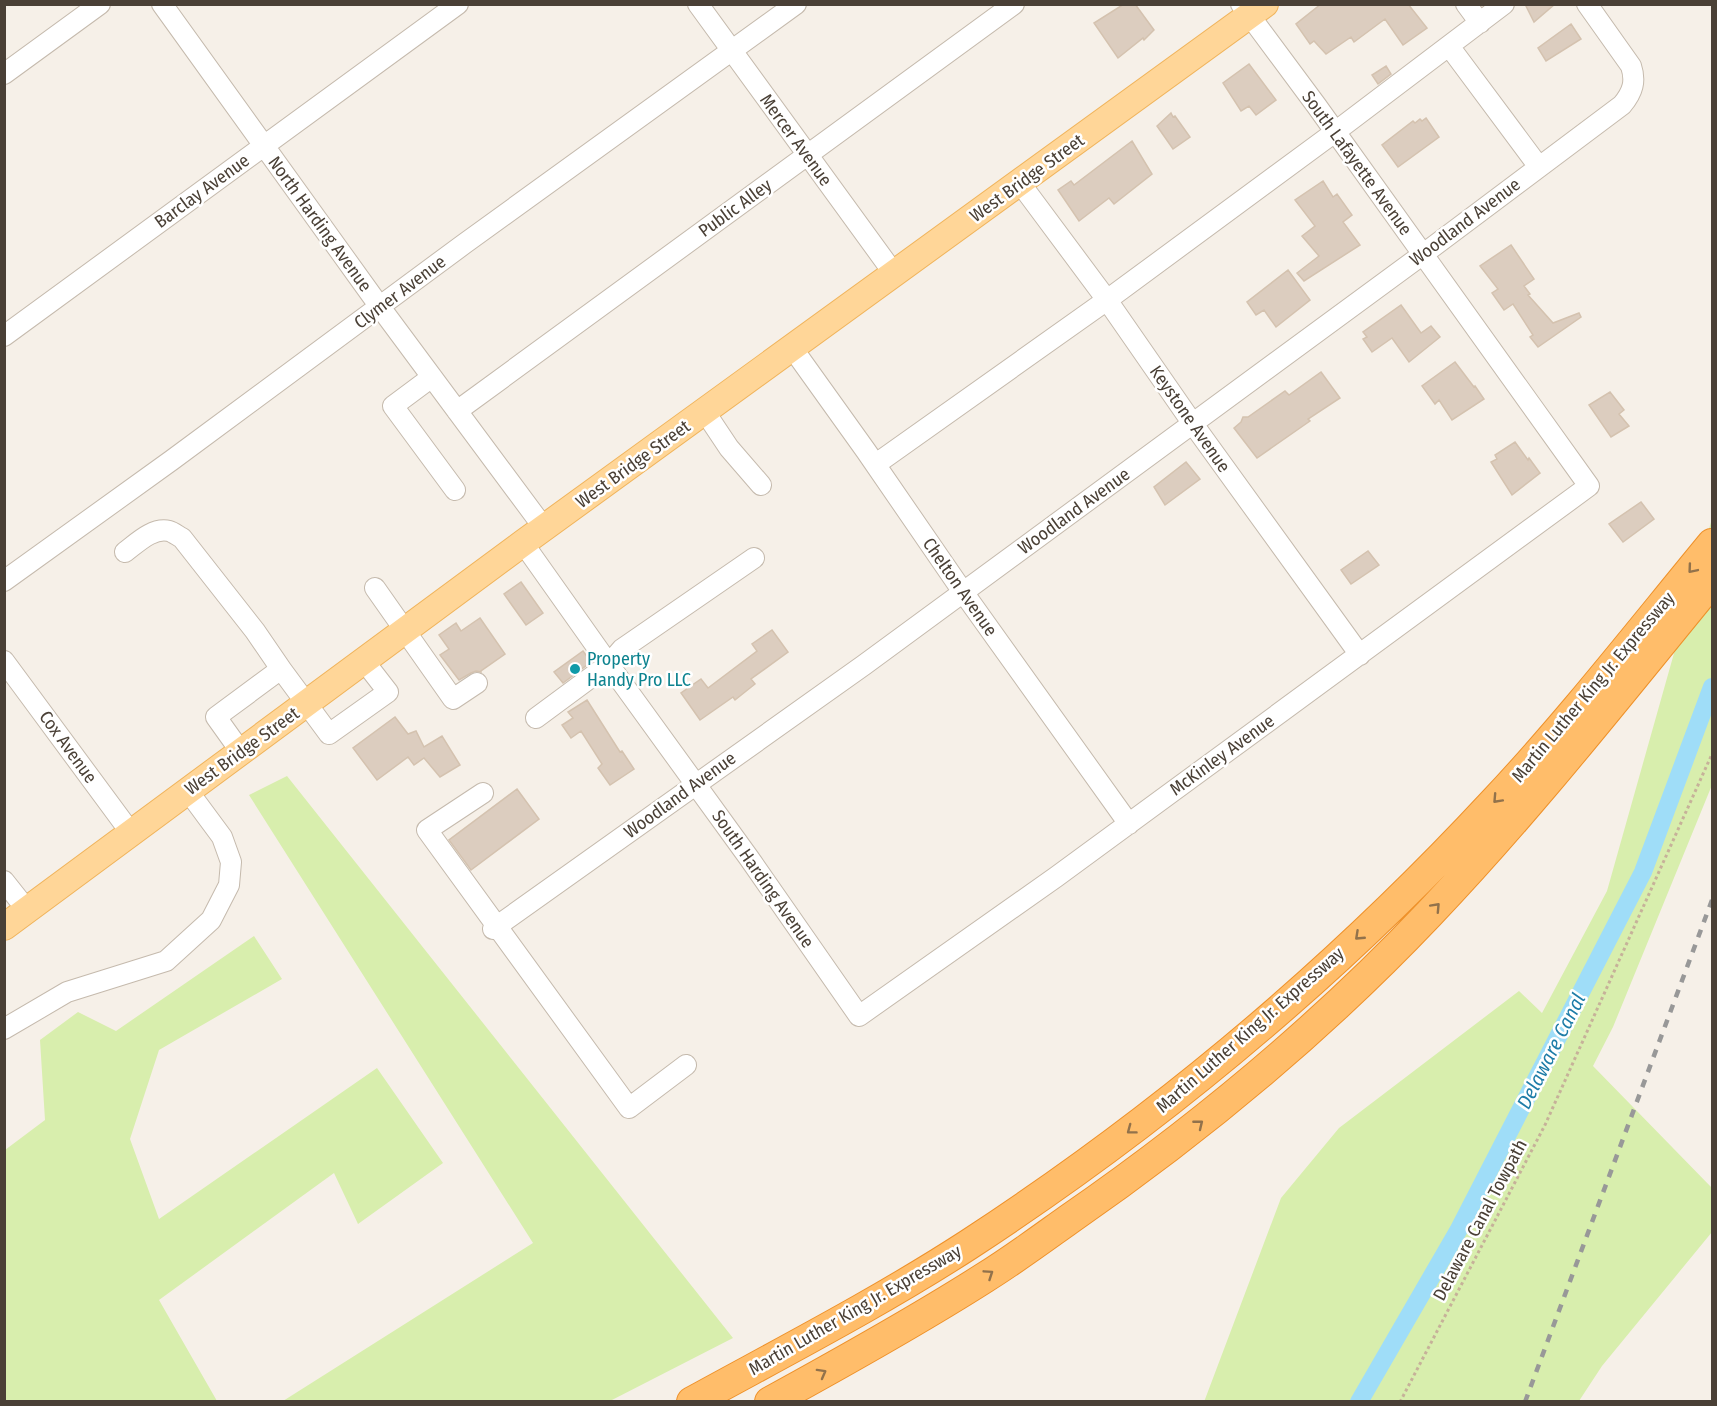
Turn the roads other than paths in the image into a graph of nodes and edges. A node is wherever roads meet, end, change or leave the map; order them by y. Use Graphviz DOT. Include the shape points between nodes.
graph roads {
  1 [pos="100,4"];
  2 [pos="162,4"];
  3 [pos="458,4"];
  4 [pos="698,4"];
  5 [pos="796,4"];
  6 [pos="1014,4"];
  7 [pos="1466,4"];
  8 [pos="1504,4"];
  9 [pos="1587,4"];
  10 [pos="1252,8"];
  11 [pos="1480,23"];
  12 [pos="1449,46"];
  13 [pos="732,51"];
  14 [pos="4,74"];
  15 [pos="1335,132"];
  16 [pos="264,146"];
  17 [pos="807,155"];
  18 [pos="1539,167"];
  19 [pos="1020,183"];
  20 [pos="1422,255"];
  21 [pos="895,275"];
  22 [pos="1107,300"];
  23 [pos="380,306"];
  24 [pos="4,336"];
  25 [pos="793,349"];
  26 [pos="432,377"];
  27 [pos="457,411"];
  28 [pos="705,412"];
  29 [pos="1193,423"];
  30 [pos="876,464"];
  31 [pos="761,485"];
  32 [pos="1589,486"];
  33 [pos="455,490"];
  34 [pos="544,528"];
  35 [pos="523,543"];
  36 [pos="1713,544"];
  37 [pos="125,552"];
  38 [pos="754,558"];
  39 [pos="4,581"];
  40 [pos="1713,581"];
  41 [pos="375,588"];
  42 [pos="963,592"];
  43 [pos="1680,602"];
  44 [pos="405,631"];
  45 [pos="1360,656"];
  46 [pos="4,661"];
  47 [pos="364,661"];
  48 [pos="609,664"];
  49 [pos="281,669"];
  50 [pos="477,683"];
  51 [pos="307,703"];
  52 [pos="536,718"];
  53 [pos="241,752"];
  54 [pos="695,784"];
  55 [pos="188,791"];
  56 [pos="483,793"];
  57 [pos="1129,824"];
  58 [pos="131,833"];
  59 [pos="4,881"];
  60 [pos="27,910"];
  61 [pos="4,927"];
  62 [pos="495,927"];
  63 [pos="854,1010"];
  64 [pos="4,1029"];
  65 [pos="686,1065"];
  66 [pos="692,1401"];
  67 [pos="770,1401"];
  1 -- 14 [label="street"];
  2 -- 16 [label="street, North Harding Avenue"];
  3 -- 16 [label="street, Barclay Avenue"];
  4 -- 13 [label="street, Mercer Avenue"];
  5 -- 13 [label="street, Clymer Avenue"];
  6 -- 17 [label="street, Public Alley"];
  7 -- 11 [label="street"];
  8 -- 11 [label="street"];
  9 -- 18 [label="street, Woodland Avenue" via="1631,66 1634,85 1622,105"];
  10 -- 15 [label="street, South Lafayette Avenue"];
  10 -- 19 [label="main road, West Bridge Street"];
  11 -- 12 [label="street"];
  12 -- 15 [label="street"];
  12 -- 18 [label="street"];
  13 -- 17 [label="street, Mercer Avenue"];
  13 -- 23 [label="street, Clymer Avenue"];
  15 -- 20 [label="street, South Lafayette Avenue"];
  15 -- 22 [label="street"];
  16 -- 23 [label="street, North Harding Avenue"];
  16 -- 24 [label="street, Barclay Avenue"];
  17 -- 21 [label="street, Mercer Avenue"];
  17 -- 27 [label="street, Public Alley"];
  18 -- 20 [label="street, Woodland Avenue"];
  19 -- 21 [label="main road, West Bridge Street"];
  19 -- 22 [label="street, Keystone Avenue"];
  20 -- 29 [label="street, Woodland Avenue"];
  20 -- 32 [label="street, South Lafayette Avenue"];
  21 -- 25 [label="main road, West Bridge Street"];
  22 -- 29 [label="street, Keystone Avenue"];
  22 -- 30 [label="street"];
  23 -- 26 [label="street, North Harding Avenue"];
  23 -- 39 [label="street, Clymer Avenue"];
  25 -- 28 [label="main road, West Bridge Street"];
  25 -- 30 [label="street, Chelton Avenue"];
  26 -- 27 [label="street, North Harding Avenue"];
  26 -- 33 [label="street" via="393,406"];
  27 -- 34 [label="street, North Harding Avenue"];
  28 -- 31 [label="street"];
  28 -- 34 [label="main road, West Bridge Street"];
  29 -- 42 [label="street, Woodland Avenue"];
  29 -- 45 [label="street, Keystone Avenue"];
  30 -- 42 [label="street, Chelton Avenue"];
  32 -- 45 [label="street, McKinley Avenue"];
  34 -- 35 [label="main road, West Bridge Street"];
  35 -- 44 [label="main road, West Bridge Street"];
  35 -- 48 [label="street, South Harding Avenue"];
  36 -- 43 [label="highway, Martin Luther King Jr. Expressway, one-way"];
  37 -- 49 [label="street" via="158,531 170,531 182,538"];
  38 -- 48 [label="street" via="622,650"];
  40 -- 43 [label="highway, Martin Luther King Jr. Expressway"];
  41 -- 44 [label="street"];
  42 -- 54 [label="street, Woodland Avenue"];
  42 -- 57 [label="street, Chelton Avenue"];
  43 -- 66 [label="highway, Martin Luther King Jr. Expressway, one-way" via="1458,840 1313,979 1212,1067 1121,1138 966,1246"];
  67 -- 43 [label="highway, Martin Luther King Jr. Expressway, one-way" via="986,1276 1143,1167 1244,1088 1443,899 1521,813"];
  44 -- 47 [label="main road, West Bridge Street"];
  44 -- 50 [label="street" via="453,699"];
  45 -- 57 [label="street, McKinley Avenue"];
  46 -- 58 [label="street, Cox Avenue"];
  47 -- 51 [label="main road, West Bridge Street"];
  47 -- 51 [label="street" via="388,692 329,734"];
  48 -- 52 [label="street"];
  48 -- 54 [label="street, South Harding Avenue"];
  49 -- 51 [label="street"];
  49 -- 53 [label="street" via="216,717"];
  51 -- 53 [label="main road, West Bridge Street"];
  53 -- 55 [label="main road, West Bridge Street"];
  54 -- 62 [label="street, Woodland Avenue"];
  54 -- 63 [label="street, South Harding Avenue"];
  55 -- 58 [label="main road, West Bridge Street"];
  55 -- 64 [label="street" via="222,837 231,862 229,885 211,920 166,961 67,992"];
  56 -- 62 [label="street" via="428,830"];
  57 -- 63 [label="street, McKinley Avenue" via="859,1016"];
  58 -- 60 [label="main road, West Bridge Street"];
  59 -- 60 [label="street"];
  60 -- 61 [label="main road, West Bridge Street"];
  62 -- 65 [label="street" via="629,1108"];
}
